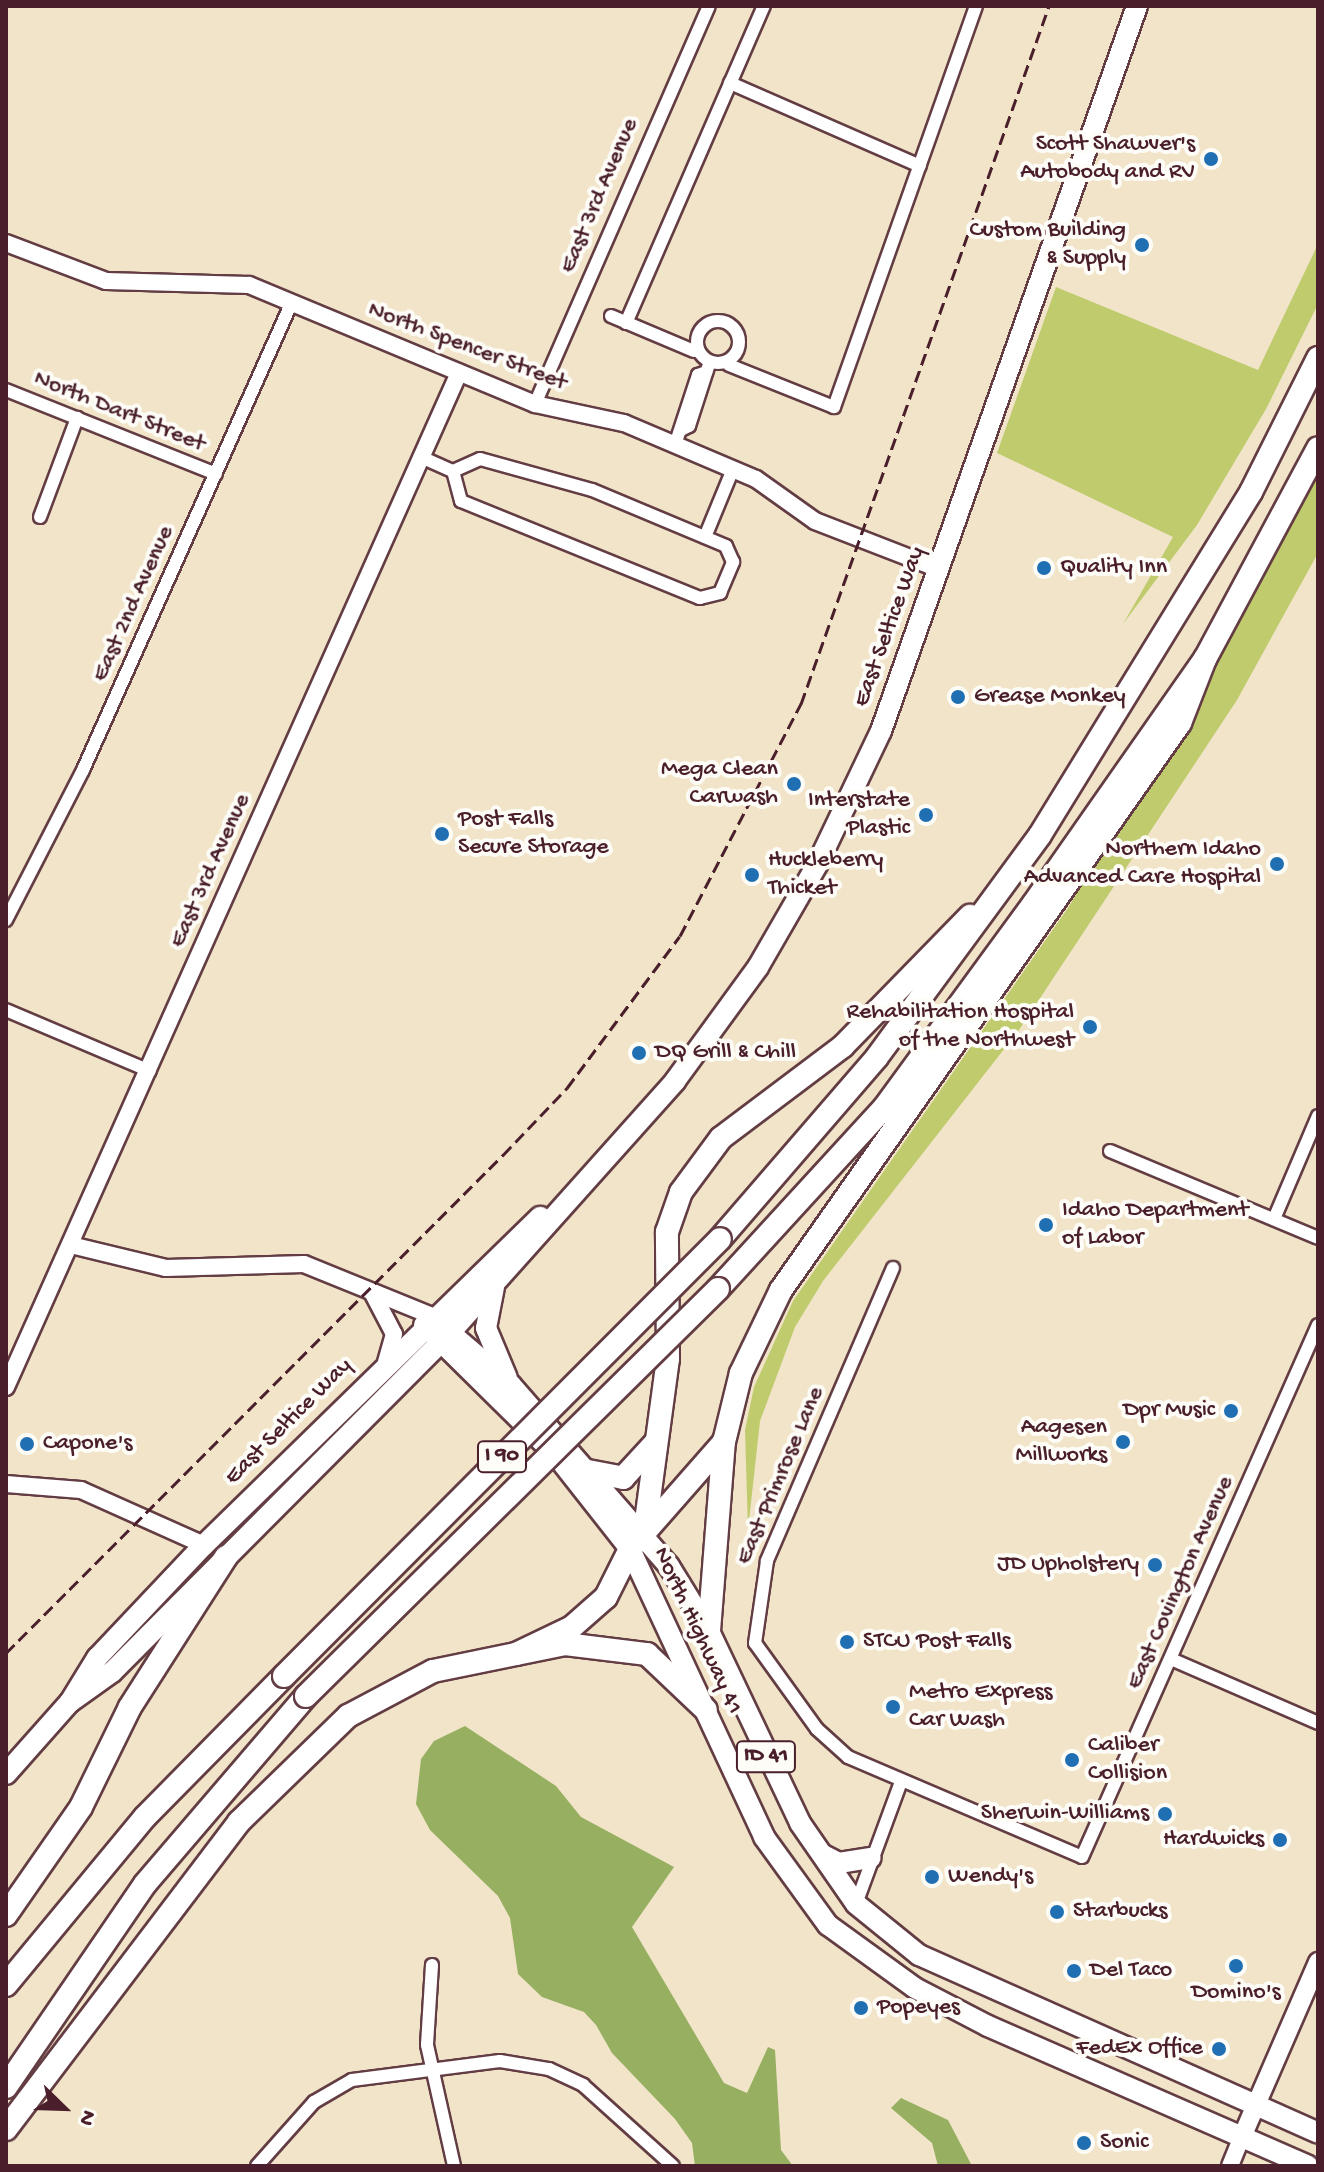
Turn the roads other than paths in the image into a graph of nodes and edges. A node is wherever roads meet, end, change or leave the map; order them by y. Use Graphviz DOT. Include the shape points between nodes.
graph roads {
  1 [pos="709,6"];
  2 [pos="764,6"];
  3 [pos="976,6"];
  4 [pos="1137,6"];
  5 [pos="730,83"];
  6 [pos="920,166"];
  7 [pos="6,243"];
  8 [pos="292,302"];
  9 [pos="611,316"];
  10 [pos="626,323"];
  11 [pos="694,351"];
  12 [pos="712,358"];
  13 [pos="1318,358"];
  14 [pos="729,365"];
  15 [pos="459,373"];
  16 [pos="6,390"];
  17 [pos="535,404"];
  18 [pos="77,418"];
  19 [pos="678,437"];
  20 [pos="1318,448"];
  21 [pos="421,457"];
  22 [pos="733,469"];
  23 [pos="453,471"];
  24 [pos="216,474"];
  25 [pos="40,517"];
  26 [pos="705,537"];
  27 [pos="939,569"];
  28 [pos="1205,659"];
  29 [pos="1040,835"];
  30 [pos="6,920"];
  31 [pos="6,1010"];
  32 [pos="150,1071"];
  33 [pos="1318,1116"];
  34 [pos="1110,1151"];
  35 [pos="565,1197"];
  36 [pos="1274,1219"];
  37 [pos="1318,1238"];
  38 [pos="75,1246"];
  39 [pos="893,1268"];
  40 [pos="495,1284"];
  41 [pos="372,1292"];
  42 [pos="428,1320"];
  43 [pos="1318,1325"];
  44 [pos="445,1337"];
  45 [pos="386,1362"];
  46 [pos="470,1375"];
  47 [pos="405,1378"];
  48 [pos="511,1385"];
  49 [pos="6,1387"];
  50 [pos="339,1409"];
  51 [pos="660,1433"];
  52 [pos="724,1442"];
  53 [pos="588,1471"];
  54 [pos="6,1484"];
  55 [pos="637,1543"];
  56 [pos="204,1545"];
  57 [pos="226,1557"];
  58 [pos="709,1631"];
  59 [pos="516,1654"];
  60 [pos="1171,1659"];
  61 [pos="70,1702"];
  62 [pos="706,1710"];
  63 [pos="1318,1723"];
  64 [pos="6,1774"];
  65 [pos="901,1782"];
  66 [pos="823,1855"];
  67 [pos="1082,1857"];
  68 [pos="871,1858"];
  69 [pos="856,1904"];
  70 [pos="6,1915"];
  71 [pos="837,1932"];
  72 [pos="919,1955"];
  73 [pos="1318,1962"];
  74 [pos="432,1965"];
  75 [pos="6,1985"];
  76 [pos="431,2067"];
  77 [pos="6,2087"];
  78 [pos="1256,2106"];
  79 [pos="6,2129"];
  80 [pos="1318,2133"];
  81 [pos="1242,2137"];
  82 [pos="257,2166"];
  83 [pos="454,2166"];
  84 [pos="673,2166"];
  85 [pos="1230,2166"];
  86 [pos="1308,2166"];
  1 -- 17 [label="street, East 3rd Avenue"];
  2 -- 5 [label="street"];
  3 -- 6 [label="street"];
  4 -- 27 [label="main road, East Seltice Way"];
  5 -- 6 [label="street"];
  5 -- 10 [label="street"];
  6 -- 14 [label="street" via="834,407"];
  7 -- 8 [label="street, North Spencer Street" via="106,281 225,280"];
  8 -- 15 [label="street, North Spencer Street"];
  8 -- 24 [label="street, East 2nd Avenue"];
  9 -- 10 [label="street"];
  10 -- 11 [label="street"];
  11 -- 12 [label="street"];
  11 -- 14 [label="street" via="702,330 728,321 738,337"];
  12 -- 14 [label="street"];
  12 -- 19 [label="street" via="689,426"];
  13 -- 29 [label="highway, I 90" via="1251,492"];
  15 -- 17 [label="street, North Spencer Street"];
  15 -- 21 [label="street, East 3rd Avenue"];
  16 -- 18 [label="street, North Dart Street"];
  17 -- 19 [label="street, North Spencer Street"];
  18 -- 24 [label="street, North Dart Street"];
  18 -- 25 [label="street"];
  19 -- 22 [label="street, North Spencer Street"];
  20 -- 28 [label="highway, I 90"];
  21 -- 23 [label="street"];
  21 -- 32 [label="street, East 3rd Avenue"];
  22 -- 26 [label="street"];
  22 -- 27 [label="street, North Spencer Street" via="815,521"];
  23 -- 26 [label="street" via="480,459 592,490"];
  23 -- 26 [label="street" via="461,501 706,599 720,593 734,558"];
  24 -- 30 [label="street, East 2nd Avenue" via="88,760"];
  27 -- 35 [label="main road, East Seltice Way" via="881,731 777,936 701,1049"];
  28 -- 52 [label="highway" via="1180,723 781,1290 741,1373"];
  28 -- 77 [label="highway, I 90, bridge" via="884,1108 718,1289 306,1696 145,1884"];
  29 -- 51 [label="highway" via="881,1011 721,1138 695,1168 667,1232"];
  29 -- 75 [label="highway, I 90, bridge" via="877,1057 720,1239 145,1817"];
  31 -- 32 [label="street"];
  32 -- 38 [label="street, East 3rd Avenue"];
  33 -- 36 [label="street"];
  34 -- 36 [label="street"];
  35 -- 40 [label="main road, East Seltice Way"];
  35 -- 42 [label="main road, East Seltice Way"];
  36 -- 37 [label="street"];
  38 -- 41 [label="street" via="166,1268 304,1264"];
  38 -- 49 [label="street, East 3rd Avenue"];
  39 -- 65 [label="street, East Primrose Lane" via="767,1561 753,1633 763,1661 826,1740"];
  40 -- 44 [label="main road, East Seltice Way"];
  40 -- 48 [label="main road" via="486,1328"];
  41 -- 42 [label="street"];
  41 -- 45 [label="street" via="393,1327"];
  42 -- 44 [label="main road"];
  42 -- 45 [label="main road, East Seltice Way"];
  43 -- 60 [label="street, East Covington Avenue"];
  44 -- 46 [label="main road, North Highway 41 / ID 41"];
  44 -- 47 [label="main road, East Seltice Way"];
  44 -- 48 [label="main road, North Highway 41 / ID 41"];
  45 -- 50 [label="main road, East Seltice Way"];
  46 -- 47 [label="main road" via="431,1364"];
  46 -- 55 [label="main road, North Highway 41 / ID 41" via="556,1455"];
  47 -- 57 [label="main road, East Seltice Way"];
  48 -- 53 [label="main road, North Highway 41 / ID 41"];
  50 -- 56 [label="main road, East Seltice Way"];
  50 -- 57 [label="main road" via="291,1474 231,1536"];
  51 -- 53 [label="highway" via="638,1469 623,1478"];
  51 -- 55 [label="highway"];
  52 -- 55 [label="highway"];
  52 -- 58 [label="highway"];
  53 -- 55 [label="main road, North Highway 41 / ID 41"];
  54 -- 56 [label="street" via="81,1490"];
  55 -- 58 [label="main road, North Highway 41 / ID 41"];
  55 -- 59 [label="highway" via="606,1597 572,1627"];
  55 -- 62 [label="main road, North Highway 41 / ID 41"];
  56 -- 57 [label="main road"];
  56 -- 61 [label="main road, East Seltice Way" via="97,1658"];
  57 -- 61 [label="main road, East Seltice Way" via="112,1672"];
  57 -- 70 [label="highway" via="130,1707 81,1807"];
  58 -- 66 [label="main road, North Highway 41 / ID 41" via="760,1746"];
  59 -- 62 [label="highway" via="565,1644 647,1654"];
  59 -- 79 [label="highway" via="433,1671 348,1716 239,1822"];
  60 -- 63 [label="street"];
  60 -- 67 [label="street, East Covington Avenue"];
  61 -- 64 [label="main road, East Seltice Way"];
  62 -- 71 [label="main road, North Highway 41 / ID 41" via="784,1872"];
  65 -- 67 [label="street, East Primrose Lane"];
  65 -- 68 [label="street"];
  66 -- 68 [label="main road" via="839,1863"];
  66 -- 69 [label="main road, North Highway 41 / ID 41"];
  68 -- 69 [label="street"];
  69 -- 72 [label="main road, North Highway 41 / ID 41"];
  71 -- 72 [label="main road" via="850,1930 900,1963"];
  71 -- 81 [label="main road, North Highway 41 / ID 41" via="915,1988"];
  72 -- 78 [label="main road, North Highway 41 / ID 41"];
  73 -- 78 [label="main road"];
  74 -- 76 [label="street" via="426,2015"];
  76 -- 82 [label="street" via="332,2089"];
  76 -- 83 [label="street"];
  76 -- 84 [label="street" via="500,2061 558,2072 597,2095"];
  78 -- 80 [label="main road, North Highway 41 / ID 41"];
  78 -- 81 [label="main road"];
  81 -- 85 [label="street"];
  81 -- 86 [label="main road, North Highway 41"];
}
